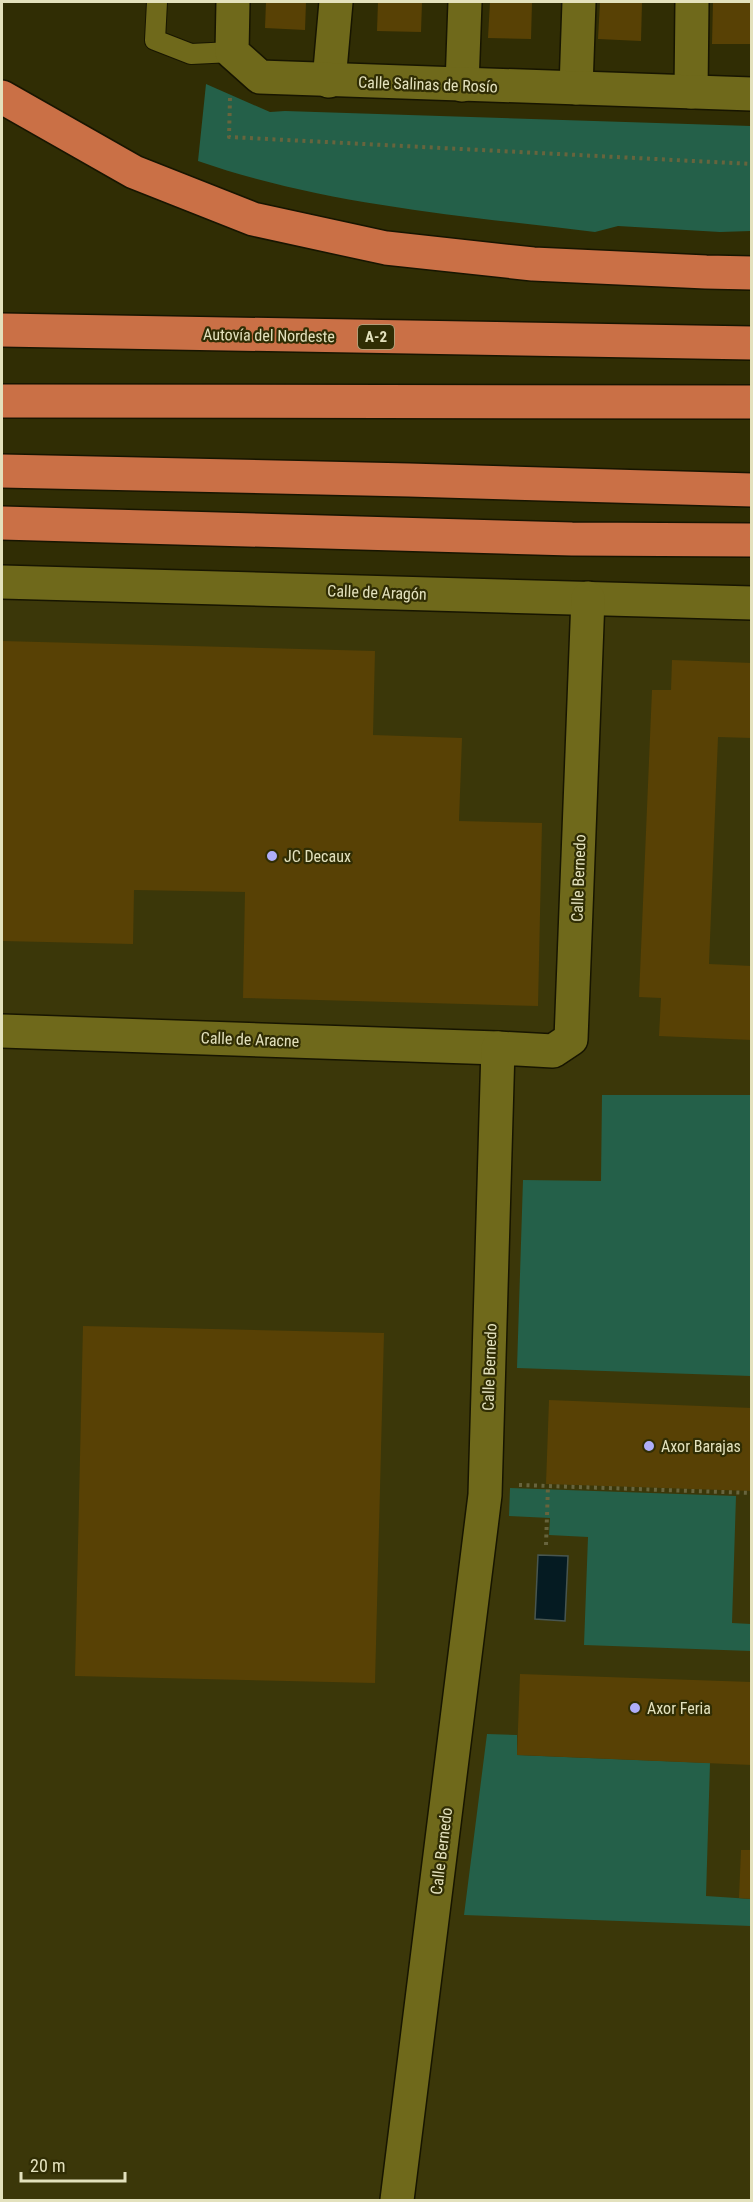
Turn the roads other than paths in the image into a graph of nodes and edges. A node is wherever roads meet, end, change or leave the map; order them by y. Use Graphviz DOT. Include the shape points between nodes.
graph roads {
  1 [pos="157,2"];
  2 [pos="233,2"];
  3 [pos="336,2"];
  4 [pos="465,2"];
  5 [pos="579,2"];
  6 [pos="692,2"];
  7 [pos="232,52"];
  8 [pos="329,81"];
  9 [pos="462,85"];
  10 [pos="576,88"];
  11 [pos="691,92"];
  12 [pos="752,94"];
  13 [pos="2,97"];
  14 [pos="752,273"];
  15 [pos="2,330"];
  16 [pos="752,343"];
  17 [pos="2,401"];
  18 [pos="752,402"];
  19 [pos="752,470"];
  20 [pos="2,471"];
  21 [pos="409,480"];
  22 [pos="752,490"];
  23 [pos="2,523"];
  24 [pos="752,540"];
  25 [pos="2,582"];
  26 [pos="588,598"];
  27 [pos="752,603"];
  28 [pos="2,1031"];
  29 [pos="498,1048"];
  30 [pos="397,2200"];
  1 -- 7 [label="lane" via="155,40 191,54"];
  2 -- 7 [label="street"];
  3 -- 8 [label="street"];
  4 -- 9 [label="street"];
  5 -- 10 [label="street"];
  6 -- 11 [label="street"];
  7 -- 8 [label="street, Calle Salinas de Rosío" via="260,77"];
  8 -- 9 [label="street, Calle Salinas de Rosío"];
  9 -- 10 [label="street, Calle Salinas de Rosío"];
  10 -- 11 [label="street, Calle Salinas de Rosío"];
  11 -- 12 [label="street, Calle Salinas de Rosío"];
  13 -- 14 [label="highway" via="134,172 253,219 386,248 533,264"];
  15 -- 16 [label="highway, Autovía del Nordeste / A-2"];
  17 -- 18 [label="highway"];
  19 -- 21 [label="highway"];
  20 -- 21 [label="highway"];
  21 -- 22 [label="highway"];
  23 -- 24 [label="highway" via="572,539"];
  25 -- 26 [label="street, Calle de Aragón"];
  26 -- 27 [label="street, Calle de Aragón"];
  26 -- 29 [label="street, Calle Bernedo" via="572,1039 554,1051"];
  28 -- 29 [label="street, Calle de Aracne"];
  29 -- 30 [label="street, Calle Bernedo" via="485,1495"];
}
